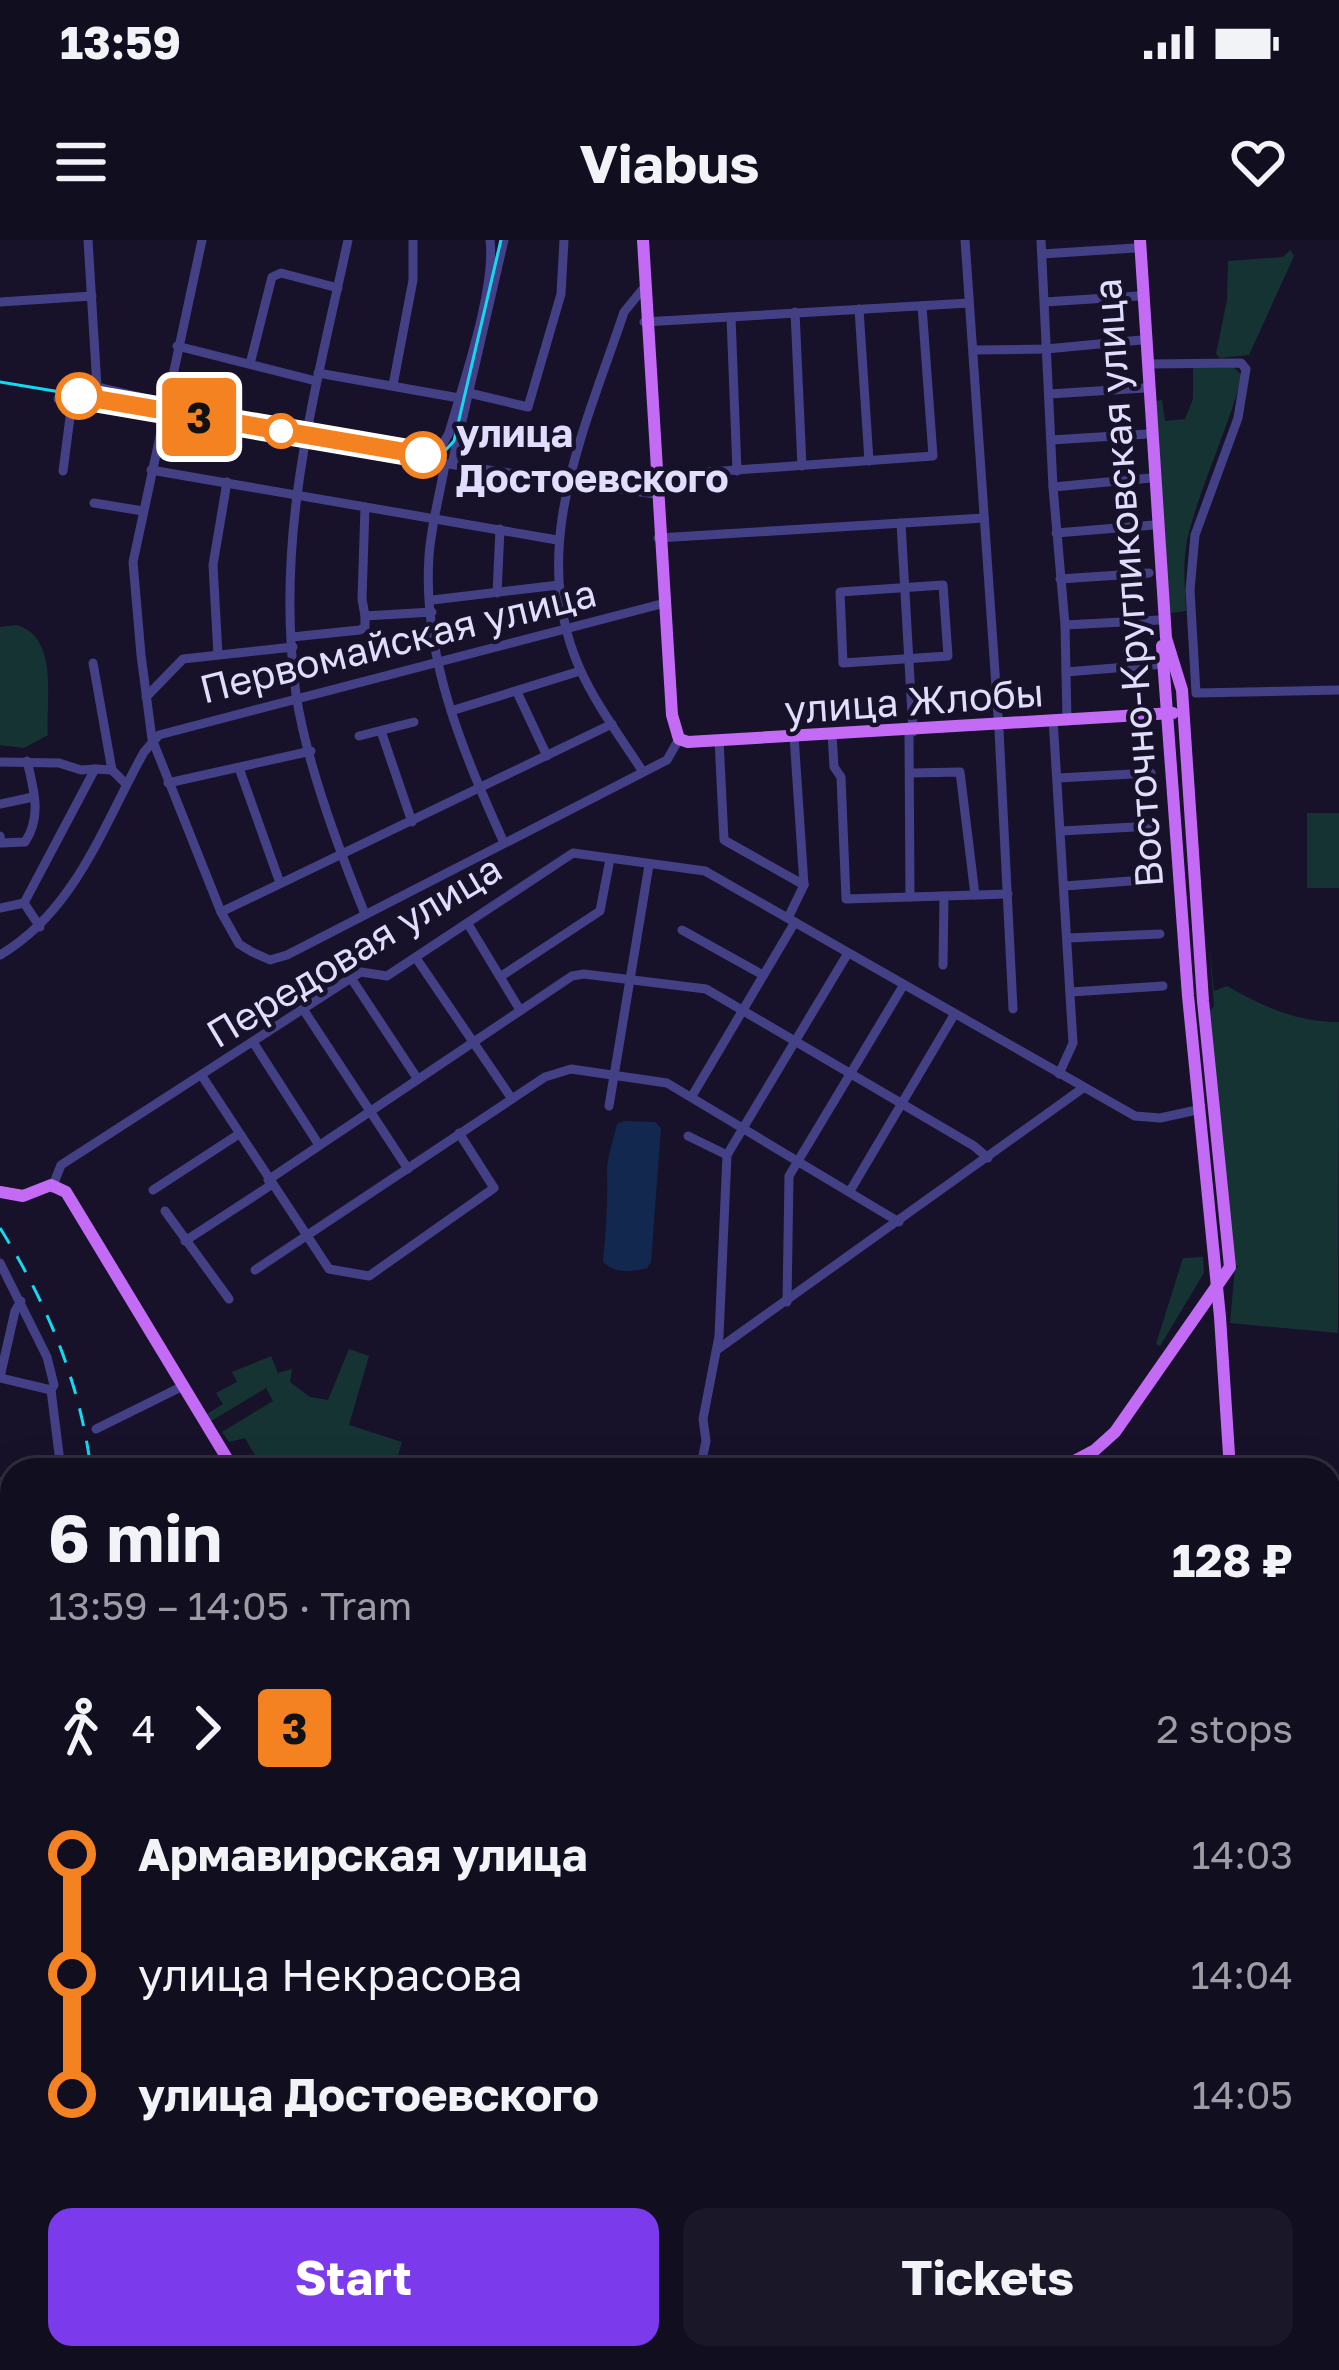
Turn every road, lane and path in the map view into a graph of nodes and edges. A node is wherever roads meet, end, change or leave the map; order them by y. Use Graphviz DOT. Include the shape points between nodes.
graph roads {
  1 [pos="88,240"];
  2 [pos="202,240"];
  3 [pos="348,240"];
  4 [pos="413,240"];
  5 [pos="490,240"];
  6 [pos="504,240"];
  7 [pos="563,240"];
  8 [pos="641,240"];
  9 [pos="965,240"];
  10 [pos="1041,240"];
  11 [pos="1137,243"];
  12 [pos="1042,254"];
  13 [pos="338,288"];
  14 [pos="642,290"];
  15 [pos="92,296"];
  16 [pos="1138,296"];
  17 [pos="0,302"];
  18 [pos="1045,302"];
  19 [pos="969,303"];
  20 [pos="922,306"];
  21 [pos="859,309"];
  22 [pos="795,313"];
  23 [pos="731,317"];
  24 [pos="646,322"];
  25 [pos="1142,340"];
  26 [pos="177,346"];
  27 [pos="1046,349"];
  28 [pos="974,350"];
  29 [pos="250,364"];
  30 [pos="1149,364"];
  31 [pos="317,377"];
  32 [pos="393,386"];
  33 [pos="1145,388"];
  34 [pos="1049,394"];
  35 [pos="464,396"];
  36 [pos="58,399"];
  37 [pos="72,402"];
  38 [pos="165,403"];
  39 [pos="162,418"];
  40 [pos="307,428"];
  41 [pos="1148,434"];
  42 [pos="1051,440"];
  43 [pos="303,443"];
  44 [pos="869,461"];
  45 [pos="448,464"];
  46 [pos="802,466"];
  47 [pos="152,470"];
  48 [pos="736,470"];
  49 [pos="63,471"];
  50 [pos="655,476"];
  51 [pos="1151,478"];
  52 [pos="227,482"];
  53 [pos="568,482"];
  54 [pos="1053,488"];
  55 [pos="295,493"];
  56 [pos="655,494"];
  57 [pos="94,503"];
  58 [pos="365,506"];
  59 [pos="143,511"];
  60 [pos="436,518"];
  61 [pos="984,518"];
  62 [pos="901,523"];
  63 [pos="1154,525"];
  64 [pos="500,529"];
  65 [pos="1056,532"];
  66 [pos="660,538"];
  67 [pos="557,540"];
  68 [pos="1149,573"];
  69 [pos="1060,579"];
  70 [pos="559,585"];
  71 [pos="905,588"];
  72 [pos="497,593"];
  73 [pos="664,605"];
  74 [pos="432,606"];
  75 [pos="365,616"];
  76 [pos="1193,619"];
  77 [pos="1164,620"];
  78 [pos="1065,625"];
  79 [pos="566,628"];
  80 [pos="292,642"];
  81 [pos="218,655"];
  82 [pos="911,658"];
  83 [pos="437,661"];
  84 [pos="93,663"];
  85 [pos="1164,664"];
  86 [pos="580,670"];
  87 [pos="1066,673"];
  88 [pos="1339,690"];
  89 [pos="517,692"];
  90 [pos="146,697"];
  91 [pos="296,697"];
  92 [pos="1183,702"];
  93 [pos="451,711"];
  94 [pos="1170,717"];
  95 [pos="1060,720"];
  96 [pos="414,722"];
  97 [pos="612,724"];
  98 [pos="998,724"];
  99 [pos="381,731"];
  100 [pos="912,731"];
  101 [pos="832,735"];
  102 [pos="359,736"];
  103 [pos="794,738"];
  104 [pos="152,740"];
  105 [pos="682,741"];
  106 [pos="719,742"];
  107 [pos="311,751"];
  108 [pos="547,756"];
  109 [pos="27,761"];
  110 [pos="0,762"];
  111 [pos="239,768"];
  112 [pos="95,769"];
  113 [pos="112,770"];
  114 [pos="643,772"];
  115 [pos="911,773"];
  116 [pos="1151,773"];
  117 [pos="1058,778"];
  118 [pos="168,783"];
  119 [pos="126,784"];
  120 [pos="479,788"];
  121 [pos="32,797"];
  122 [pos="0,804"];
  123 [pos="412,822"];
  124 [pos="1154,826"];
  125 [pos="1061,831"];
  126 [pos="0,836"];
  127 [pos="504,843"];
  128 [pos="342,856"];
  129 [pos="610,859"];
  130 [pos="649,865"];
  131 [pos="1156,879"];
  132 [pos="280,883"];
  133 [pos="804,885"];
  134 [pos="1065,886"];
  135 [pos="1008,894"];
  136 [pos="944,896"];
  137 [pos="975,896"];
  138 [pos="910,898"];
  139 [pos="25,903"];
  140 [pos="0,908"];
  141 [pos="220,912"];
  142 [pos="364,914"];
  143 [pos="792,920"];
  144 [pos="1198,920"];
  145 [pos="1182,921"];
  146 [pos="467,924"];
  147 [pos="40,928"];
  148 [pos="682,930"];
  149 [pos="1160,934"];
  150 [pos="1069,938"];
  151 [pos="1184,938"];
  152 [pos="1199,938"];
  153 [pos="848,952"];
  154 [pos="0,955"];
  155 [pos="416,958"];
  156 [pos="944,965"];
  157 [pos="764,975"];
  158 [pos="500,976"];
  159 [pos="351,978"];
  160 [pos="631,979"];
  161 [pos="903,986"];
  162 [pos="1163,986"];
  163 [pos="1071,992"];
  164 [pos="1196,1002"];
  165 [pos="303,1010"];
  166 [pos="520,1010"];
  167 [pos="1013,1010"];
  168 [pos="743,1011"];
  169 [pos="954,1015"];
  170 [pos="1197,1019"];
  171 [pos="253,1042"];
  172 [pos="470,1042"];
  173 [pos="796,1042"];
  174 [pos="849,1074"];
  175 [pos="1059,1074"];
  176 [pos="616,1075"];
  177 [pos="202,1076"];
  178 [pos="417,1078"];
  179 [pos="1084,1088"];
  180 [pos="692,1096"];
  181 [pos="512,1099"];
  182 [pos="902,1103"];
  183 [pos="609,1106"];
  184 [pos="1197,1110"];
  185 [pos="367,1111"];
  186 [pos="745,1128"];
  187 [pos="459,1133"];
  188 [pos="238,1134"];
  189 [pos="688,1136"];
  190 [pos="320,1145"];
  191 [pos="727,1155"];
  192 [pos="798,1159"];
  193 [pos="988,1159"];
  194 [pos="408,1169"];
  195 [pos="269,1183"];
  196 [pos="53,1186"];
  197 [pos="153,1190"];
  198 [pos="850,1191"];
  199 [pos="0,1194"];
  200 [pos="165,1211"];
  201 [pos="899,1222"];
  202 [pos="306,1236"];
  203 [pos="184,1240"];
  204 [pos="0,1263"];
  205 [pos="255,1270"];
  206 [pos="1218,1286"];
  207 [pos="229,1299"];
  208 [pos="21,1301"];
  209 [pos="787,1302"];
  210 [pos="1202,1311"];
  211 [pos="1220,1317"];
  212 [pos="718,1349"];
  213 [pos="0,1377"];
  214 [pos="181,1387"];
  215 [pos="52,1390"];
  216 [pos="96,1429"];
  217 [pos="60,1458"];
  218 [pos="224,1458"];
  219 [pos="225,1458"];
  220 [pos="703,1458"];
  221 [pos="1071,1458"];
  222 [pos="1083,1458"];
  223 [pos="1232,1458"];
  224 [pos="1232,1458"];
  1 -- 15 [label="street"];
  2 -- 26 [label="street"];
  3 -- 13 [label="street"];
  4 -- 32 [label="street"];
  5 -- 35 [label="street"];
  6 -- 35 [label="street"];
  7 -- 35 [label="street" via="561,294 528,407"];
  8 -- 14 [label="main road"];
  8 -- 24 [label="main road"];
  9 -- 19 [label="street"];
  10 -- 12 [label="street"];
  11 -- 12 [label="street"];
  11 -- 16 [label="main road, Восточно-Кругликовская улица"];
  11 -- 30 [label="main road, Восточно-Кругликовская улица"];
  12 -- 18 [label="street"];
  13 -- 29 [label="street" via="276,274"];
  13 -- 31 [label="street"];
  14 -- 24 [label="main road"];
  14 -- 53 [label="street" via="624,312"];
  15 -- 17 [label="street"];
  15 -- 38 [label="street" via="97,387"];
  16 -- 18 [label="street"];
  16 -- 25 [label="main road, Восточно-Кругликовская улица"];
  18 -- 27 [label="street"];
  19 -- 20 [label="street"];
  19 -- 28 [label="street"];
  20 -- 21 [label="street"];
  20 -- 44 [label="street" via="933,457"];
  21 -- 22 [label="street"];
  21 -- 44 [label="street"];
  22 -- 23 [label="street"];
  22 -- 46 [label="street"];
  23 -- 24 [label="street"];
  23 -- 48 [label="street"];
  24 -- 50 [label="main road"];
  25 -- 27 [label="street"];
  25 -- 33 [label="main road, Восточно-Кругликовская улица"];
  26 -- 29 [label="street"];
  26 -- 38 [label="street"];
  27 -- 28 [label="street"];
  27 -- 34 [label="street"];
  28 -- 61 [label="street"];
  29 -- 31 [label="street"];
  30 -- 76 [label="street" via="1246,369 1232,439 1195,536"];
  30 -- 77 [label="main road, Восточно-Кругликовская улица"];
  31 -- 32 [label="street"];
  31 -- 40 [label="street"];
  32 -- 35 [label="street"];
  33 -- 34 [label="street"];
  33 -- 41 [label="main road, Восточно-Кругликовская улица"];
  34 -- 42 [label="street"];
  35 -- 40 [label="street" via="441,447"];
  35 -- 45 [label="street"];
  36 -- 37 [label="street"];
  37 -- 39 [label="street"];
  37 -- 49 [label="street"];
  38 -- 39 [label="street"];
  38 -- 40 [label="street"];
  39 -- 43 [label="street"];
  39 -- 47 [label="street"];
  40 -- 43 [label="street"];
  41 -- 42 [label="street"];
  41 -- 51 [label="main road, Восточно-Кругликовская улица"];
  42 -- 54 [label="street"];
  43 -- 45 [label="street"];
  43 -- 55 [label="street"];
  44 -- 46 [label="street"];
  45 -- 53 [label="street"];
  45 -- 60 [label="street"];
  46 -- 48 [label="street"];
  47 -- 52 [label="street"];
  47 -- 59 [label="street"];
  48 -- 50 [label="street"];
  50 -- 56 [label="main road"];
  50 -- 66 [label="main road"];
  51 -- 54 [label="street"];
  51 -- 63 [label="main road, Восточно-Кругликовская улица"];
  52 -- 55 [label="street"];
  52 -- 81 [label="street" via="213,565"];
  53 -- 56 [label="street"];
  53 -- 67 [label="street"];
  54 -- 65 [label="street"];
  55 -- 58 [label="street"];
  55 -- 80 [label="street"];
  56 -- 66 [label="main road"];
  57 -- 59 [label="street"];
  58 -- 60 [label="street"];
  58 -- 75 [label="street"];
  59 -- 90 [label="street" via="134,580"];
  60 -- 64 [label="street"];
  60 -- 74 [label="street"];
  61 -- 62 [label="street"];
  61 -- 98 [label="street"];
  62 -- 66 [label="street"];
  62 -- 71 [label="street"];
  63 -- 65 [label="street"];
  63 -- 77 [label="main road, Восточно-Кругликовская улица"];
  64 -- 67 [label="street"];
  64 -- 72 [label="street"];
  65 -- 69 [label="street"];
  66 -- 73 [label="main road"];
  67 -- 70 [label="street"];
  68 -- 69 [label="street"];
  69 -- 78 [label="street"];
  70 -- 72 [label="street"];
  70 -- 79 [label="street"];
  71 -- 82 [label="street"];
  71 -- 82 [label="street" via="943,585 948,656"];
  71 -- 82 [label="street" via="840,592 843,663"];
  72 -- 74 [label="street"];
  73 -- 79 [label="street, Первомайская улица"];
  73 -- 105 [label="main road" via="670,724"];
  74 -- 75 [label="street"];
  74 -- 83 [label="street"];
  75 -- 80 [label="street" via="360,630"];
  76 -- 77 [label="street"];
  76 -- 88 [label="street" via="1196,693"];
  77 -- 78 [label="street"];
  77 -- 85 [label="main road, Восточно-Кругликовская улица"];
  77 -- 92 [label="main road, Восточно-Кругликовская улица"];
  78 -- 87 [label="street"];
  79 -- 83 [label="street, Первомайская улица"];
  79 -- 86 [label="street"];
  80 -- 81 [label="street"];
  80 -- 91 [label="street"];
  81 -- 90 [label="street" via="183,659"];
  82 -- 100 [label="street"];
  83 -- 91 [label="street, Первомайская улица"];
  83 -- 93 [label="street"];
  84 -- 113 [label="street"];
  85 -- 87 [label="street"];
  85 -- 94 [label="main road, Восточно-Кругликовская улица"];
  86 -- 89 [label="street"];
  86 -- 97 [label="street"];
  87 -- 95 [label="street"];
  89 -- 93 [label="street"];
  89 -- 108 [label="street"];
  90 -- 104 [label="street"];
  91 -- 104 [label="street, Первомайская улица"];
  91 -- 107 [label="street"];
  92 -- 94 [label="main road, улица Жлобы"];
  92 -- 94 [label="main road, Восточно-Кругликовская улица"];
  93 -- 120 [label="street"];
  94 -- 95 [label="main road, улица Жлобы"];
  94 -- 144 [label="main road, Восточно-Кругликовская улица"];
  94 -- 145 [label="main road, Восточно-Кругликовская улица"];
  95 -- 98 [label="main road, улица Жлобы"];
  95 -- 117 [label="street"];
  96 -- 99 [label="street"];
  97 -- 108 [label="street"];
  97 -- 114 [label="street"];
  98 -- 100 [label="main road, улица Жлобы"];
  98 -- 135 [label="street"];
  99 -- 102 [label="street"];
  99 -- 123 [label="street"];
  100 -- 101 [label="main road, улица Жлобы"];
  100 -- 115 [label="street"];
  101 -- 103 [label="main road, улица Жлобы"];
  101 -- 138 [label="street" via="847,899"];
  103 -- 106 [label="main road, улица Жлобы"];
  103 -- 133 [label="street"];
  104 -- 118 [label="street"];
  104 -- 119 [label="street"];
  105 -- 106 [label="main road, улица Жлобы"];
  105 -- 114 [label="street"];
  106 -- 133 [label="street" via="724,841"];
  107 -- 111 [label="street"];
  107 -- 128 [label="street"];
  108 -- 120 [label="street"];
  109 -- 110 [label="street"];
  109 -- 112 [label="street"];
  109 -- 121 [label="street"];
  111 -- 118 [label="street"];
  111 -- 132 [label="street"];
  112 -- 113 [label="street"];
  112 -- 139 [label="street"];
  113 -- 119 [label="street"];
  114 -- 127 [label="street"];
  115 -- 137 [label="street" via="960,772"];
  115 -- 138 [label="street"];
  116 -- 117 [label="street"];
  117 -- 125 [label="street"];
  118 -- 141 [label="street"];
  119 -- 147 [label="street"];
  120 -- 123 [label="street"];
  120 -- 127 [label="street"];
  121 -- 122 [label="street"];
  121 -- 126 [label="street" via="37,815 25,842 1,843"];
  123 -- 128 [label="street"];
  124 -- 125 [label="street"];
  125 -- 134 [label="street"];
  127 -- 142 [label="street"];
  128 -- 132 [label="street"];
  128 -- 142 [label="street"];
  129 -- 130 [label="street"];
  129 -- 146 [label="street, Передовая улица" via="573,853"];
  129 -- 158 [label="street" via="600,911"];
  130 -- 143 [label="street" via="705,871"];
  130 -- 160 [label="street"];
  131 -- 134 [label="street"];
  132 -- 141 [label="street"];
  133 -- 143 [label="street"];
  134 -- 150 [label="street"];
  135 -- 137 [label="street"];
  135 -- 167 [label="street"];
  136 -- 137 [label="street"];
  136 -- 138 [label="street"];
  136 -- 156 [label="street"];
  139 -- 140 [label="street"];
  139 -- 147 [label="street"];
  141 -- 142 [label="street" via="239,944 261,958 287,955"];
  143 -- 153 [label="street"];
  143 -- 157 [label="street"];
  144 -- 145 [label="main road, Восточно-Кругликовская улица" via="1190,928"];
  144 -- 152 [label="main road, Восточно-Кругликовская улица"];
  145 -- 151 [label="main road, Восточно-Кругликовская улица"];
  146 -- 155 [label="street, Передовая улица"];
  146 -- 158 [label="street"];
  147 -- 154 [label="street"];
  148 -- 157 [label="street"];
  149 -- 150 [label="street"];
  150 -- 163 [label="street"];
  151 -- 152 [label="main road, Восточно-Кругликовская улица" via="1190,931"];
  151 -- 164 [label="main road, Восточно-Кругликовская улица"];
  152 -- 164 [label="main road, Восточно-Кругликовская улица"];
  153 -- 161 [label="street"];
  153 -- 173 [label="street"];
  155 -- 159 [label="street, Передовая улица" via="386,976"];
  155 -- 172 [label="street"];
  157 -- 168 [label="street"];
  158 -- 166 [label="street"];
  159 -- 165 [label="street, Передовая улица"];
  159 -- 178 [label="street"];
  160 -- 166 [label="street" via="572,976"];
  160 -- 168 [label="street" via="706,989"];
  160 -- 176 [label="street"];
  161 -- 169 [label="street"];
  161 -- 174 [label="street"];
  162 -- 163 [label="street"];
  163 -- 175 [label="street" via="1072,1049"];
  164 -- 170 [label="main road, Восточно-Кругликовская улица"];
  165 -- 171 [label="street, Передовая улица"];
  165 -- 185 [label="street"];
  166 -- 172 [label="street"];
  168 -- 173 [label="street"];
  168 -- 180 [label="street"];
  169 -- 175 [label="street"];
  169 -- 182 [label="street"];
  170 -- 184 [label="main road, Восточно-Кругликовская улица"];
  170 -- 206 [label="main road, Восточно-Кругликовская улица" via="1230,1268"];
  171 -- 177 [label="street, Передовая улица"];
  171 -- 190 [label="street"];
  172 -- 178 [label="street"];
  172 -- 181 [label="street"];
  173 -- 174 [label="street"];
  173 -- 186 [label="street"];
  174 -- 182 [label="street"];
  174 -- 192 [label="street"];
  175 -- 179 [label="street"];
  176 -- 180 [label="street"];
  176 -- 181 [label="street" via="557,1070"];
  176 -- 183 [label="street"];
  177 -- 188 [label="street"];
  177 -- 196 [label="street, Передовая улица" via="61,1165"];
  178 -- 185 [label="street"];
  179 -- 184 [label="street" via="1141,1118"];
  179 -- 193 [label="street"];
  180 -- 186 [label="street"];
  181 -- 187 [label="street"];
  182 -- 193 [label="street"];
  182 -- 198 [label="street"];
  184 -- 206 [label="main road, Восточно-Кругликовская улица"];
  185 -- 190 [label="street"];
  185 -- 194 [label="street"];
  186 -- 191 [label="street"];
  186 -- 192 [label="street"];
  187 -- 194 [label="street"];
  187 -- 202 [label="street" via="494,1188 402,1255 369,1276 337,1272"];
  188 -- 195 [label="street"];
  188 -- 197 [label="street"];
  189 -- 191 [label="street"];
  190 -- 195 [label="street"];
  191 -- 212 [label="street"];
  192 -- 198 [label="street"];
  192 -- 209 [label="street" via="789,1176"];
  193 -- 201 [label="street"];
  194 -- 202 [label="street"];
  195 -- 202 [label="street"];
  195 -- 203 [label="street"];
  196 -- 199 [label="main road" via="18,1201"];
  196 -- 214 [label="main road"];
  196 -- 219 [label="main road" via="86,1222"];
  198 -- 201 [label="street"];
  200 -- 203 [label="street"];
  201 -- 209 [label="street"];
  202 -- 205 [label="street"];
  203 -- 207 [label="street"];
  204 -- 208 [label="street"];
  206 -- 210 [label="main road"];
  206 -- 211 [label="main road, Восточно-Кругликовская улица"];
  206 -- 221 [label="main road" via="1105,1436"];
  206 -- 223 [label="main road, Восточно-Кругликовская улица"];
  208 -- 213 [label="street"];
  208 -- 215 [label="street" via="47,1357"];
  209 -- 212 [label="street"];
  210 -- 211 [label="main road"];
  210 -- 222 [label="main road" via="1108,1439"];
  211 -- 224 [label="main road, Восточно-Кругликовская улица"];
  212 -- 220 [label="street"];
  213 -- 215 [label="street"];
  214 -- 216 [label="street"];
  214 -- 218 [label="main road"];
  215 -- 217 [label="street"];
}
